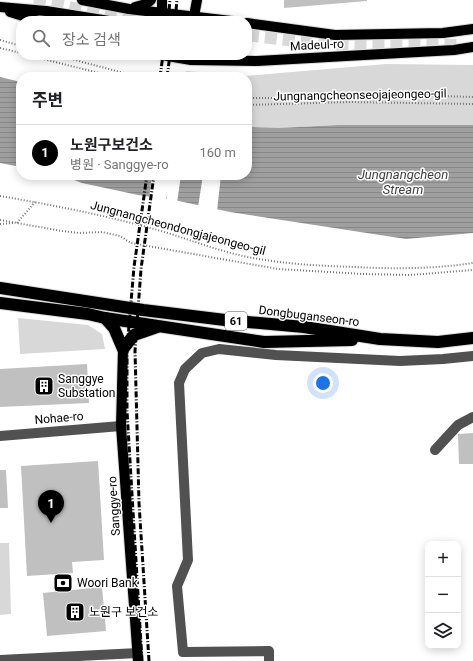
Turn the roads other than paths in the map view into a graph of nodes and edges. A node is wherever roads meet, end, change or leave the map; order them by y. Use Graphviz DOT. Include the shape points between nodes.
graph roads {
  1 [pos="82,0"];
  2 [pos="151,0"];
  3 [pos="162,0"];
  4 [pos="197,0"];
  5 [pos="0,8"];
  6 [pos="129,9"];
  7 [pos="162,12"];
  8 [pos="24,16"];
  9 [pos="78,16"];
  10 [pos="166,16"];
  11 [pos="179,16"];
  12 [pos="192,16"];
  13 [pos="252,24"];
  14 [pos="473,29"];
  15 [pos="473,47"];
  16 [pos="246,60"];
  17 [pos="0,288"];
  18 [pos="0,303"];
  19 [pos="105,318"];
  20 [pos="159,326"];
  21 [pos="473,338"];
  22 [pos="380,339"];
  23 [pos="123,349"];
  24 [pos="473,356"];
  25 [pos="473,418"];
  26 [pos="121,426"];
  27 [pos="0,436"];
  28 [pos="435,450"];
  29 [pos="138,657"];
  30 [pos="67,659"];
  31 [pos="0,660"];
  32 [pos="269,661"];
  1 -- 6 [label="main road"];
  2 -- 6 [label="main road"];
  3 -- 7 [label="main road"];
  4 -- 12 [label="main road"];
  5 -- 8 [label="main road"];
  5 -- 9 [label="main road"];
  6 -- 7 [label="main road"];
  7 -- 10 [label="main road"];
  7 -- 11 [label="main road"];
  13 -- 14 [label="main road, Madeul-ro" via="335,35 443,33"];
  15 -- 16 [label="main road, Madeul-ro"];
  17 -- 22 [label="highway, Dongbuganseon-ro / 61" via="143,310 304,327"];
  18 -- 19 [label="highway"];
  19 -- 20 [label="highway"];
  19 -- 23 [label="highway" via="114,328"];
  20 -- 22 [label="highway" via="264,342"];
  20 -- 23 [label="highway" via="134,335"];
  21 -- 22 [label="highway, Dongbuganseon-ro / 61" via="438,342"];
  23 -- 26 [label="main road, Sanggye-ro"];
  24 -- 32 [label="street" via="400,361 276,355 219,348 202,353 185,369 179,383 188,560 177,586 182,652 269,651"];
  25 -- 28 [label="street" via="458,425"];
  26 -- 27 [label="street, Nohae-ro"];
  26 -- 29 [label="main road, Sanggye-ro"];
  29 -- 30 [label="street"];
  30 -- 31 [label="street"];
}
